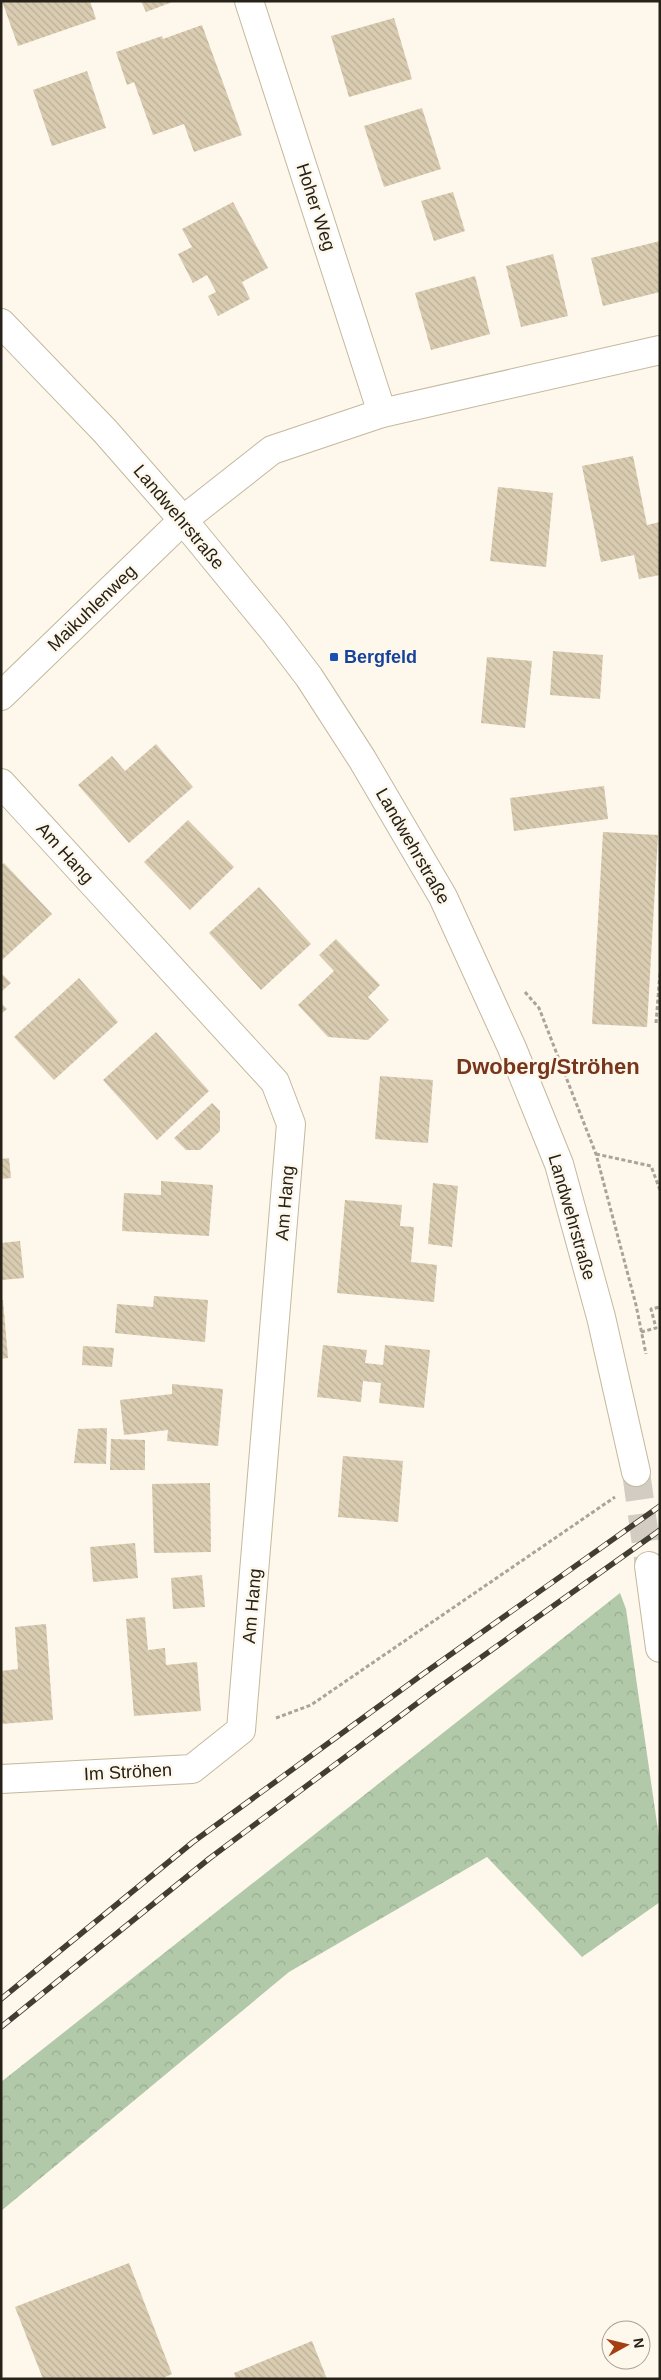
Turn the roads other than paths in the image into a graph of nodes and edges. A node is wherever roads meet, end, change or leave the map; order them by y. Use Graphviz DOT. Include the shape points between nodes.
graph roads {
  1 [pos="249,1"];
  2 [pos="1,324"];
  3 [pos="660,350"];
  4 [pos="382,413"];
  5 [pos="183,520"];
  6 [pos="1,696"];
  7 [pos="1,783"];
  8 [pos="636,1472"];
  9 [pos="649,1566"];
  10 [pos="660,1648"];
  11 [pos="241,1730"];
  12 [pos="1,1779"];
  1 -- 4 [label="street, Hoher Weg"];
  2 -- 5 [label="street, Landwehrstraße" via="105,431"];
  3 -- 4 [label="street"];
  4 -- 5 [label="street" via="272,450"];
  5 -- 6 [label="street, Maikuhlenweg"];
  5 -- 8 [label="street, Landwehrstraße" via="309,677 362,759 443,897 512,1048 559,1164 601,1317"];
  7 -- 11 [label="street, Am Hang" via="275,1082 291,1124"];
  9 -- 10 [label="street"];
  11 -- 12 [label="street, Im Ströhen" via="192,1769"];
}
